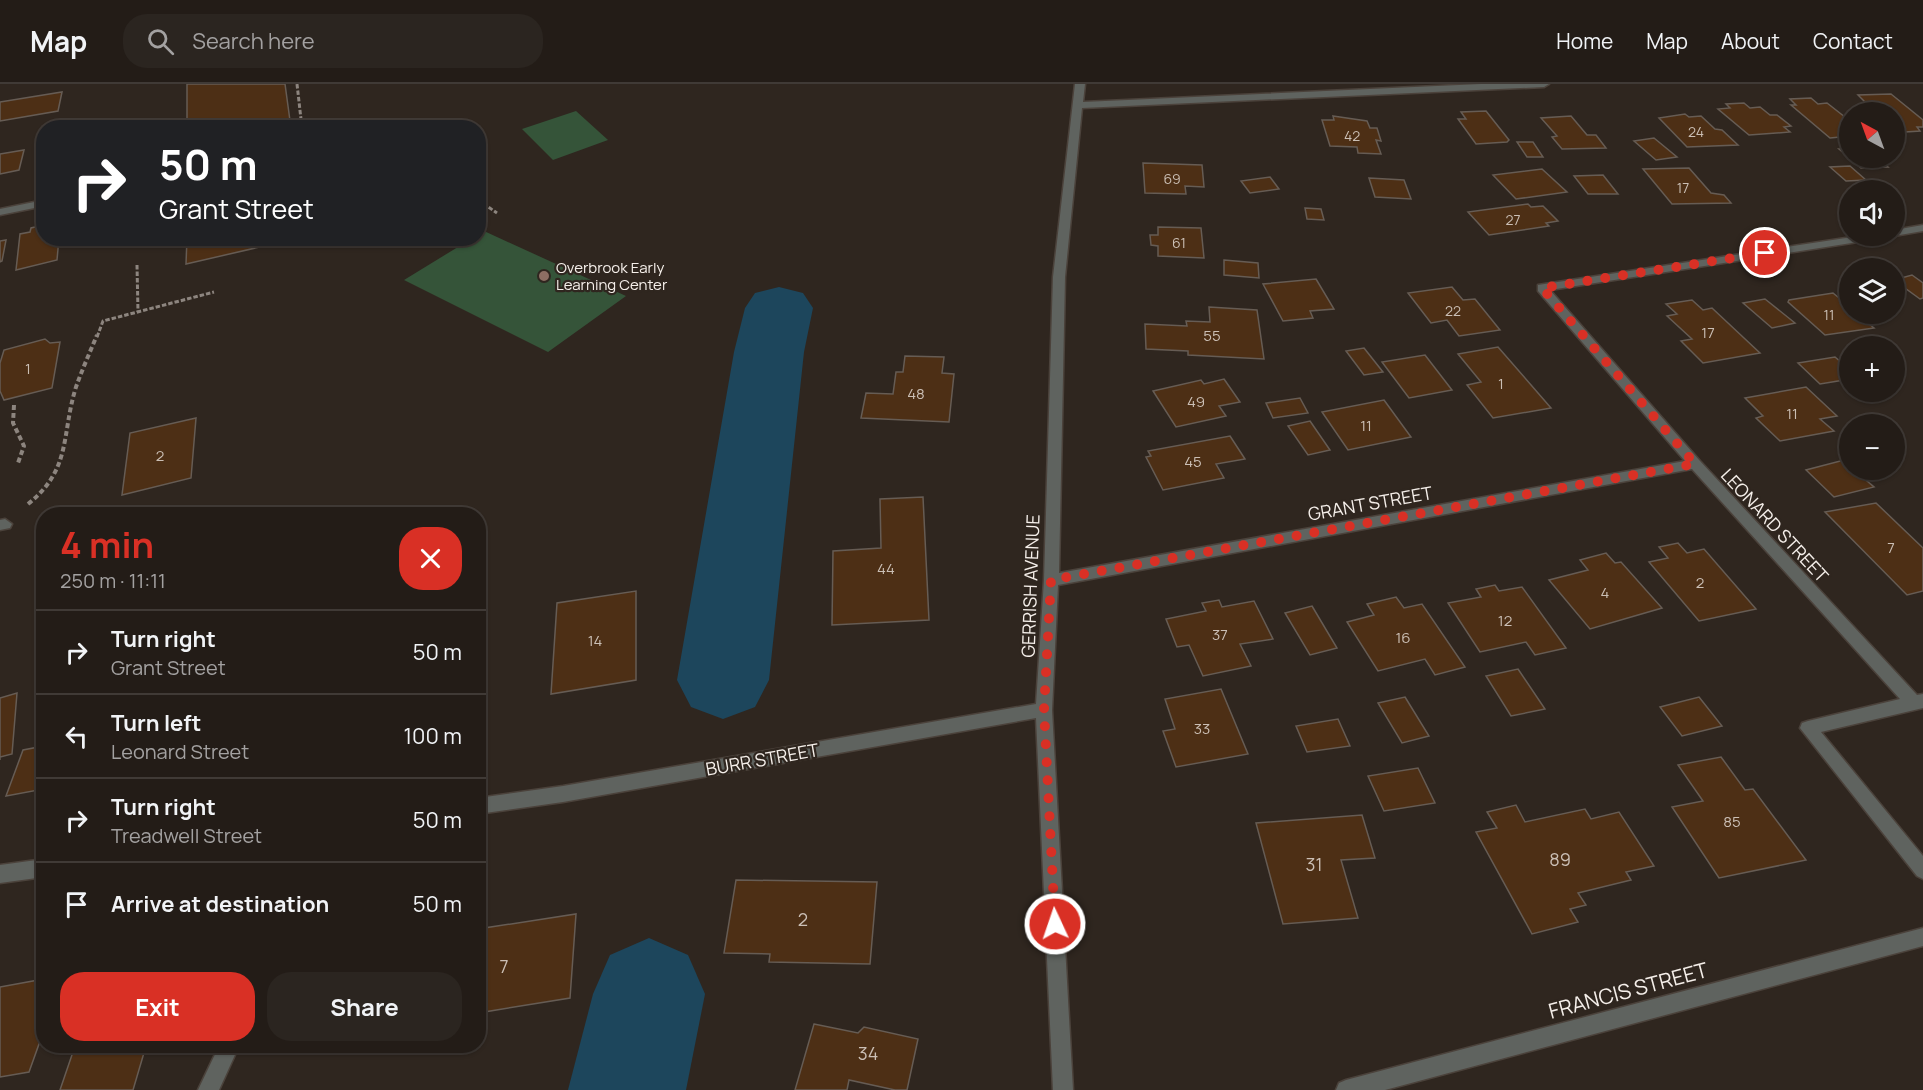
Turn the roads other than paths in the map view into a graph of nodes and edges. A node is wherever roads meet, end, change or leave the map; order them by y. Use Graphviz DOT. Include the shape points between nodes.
graph roads {
  1 [pos="1080,84"];
  2 [pos="1544,84"];
  3 [pos="1077,105"];
  4 [pos="36,205"];
  5 [pos="0,212"];
  6 [pos="1923,228"];
  7 [pos="1905,231"];
  8 [pos="1839,242"];
  9 [pos="1695,464"];
  10 [pos="1051,580"];
  11 [pos="1919,702"];
  12 [pos="1044,710"];
  13 [pos="486,805"];
  14 [pos="36,869"];
  15 [pos="1923,870"];
  16 [pos="0,874"];
  17 [pos="1923,937"];
  18 [pos="226,1053"];
  19 [pos="208,1090"];
  20 [pos="1063,1090"];
  21 [pos="1346,1090"];
  1 -- 3 [label="street, GERRISH AVENUE"];
  2 -- 3 [label="street"];
  3 -- 10 [label="street, GERRISH AVENUE" via="1059,277"];
  4 -- 5 [label="street"];
  6 -- 7 [label="street"];
  8 -- 9 [label="street, LEONARD STREET" via="1542,288"];
  9 -- 10 [label="street, GRANT STREET"];
  9 -- 11 [label="street, LEONARD STREET"];
  10 -- 12 [label="street, GERRISH AVENUE"];
  11 -- 15 [label="street" via="1808,728"];
  12 -- 13 [label="street, BURR STREET"];
  12 -- 20 [label="street, GERRISH AVENUE"];
  14 -- 16 [label="street"];
  17 -- 21 [label="street, FRANCIS STREET"];
  18 -- 19 [label="street"];
}
